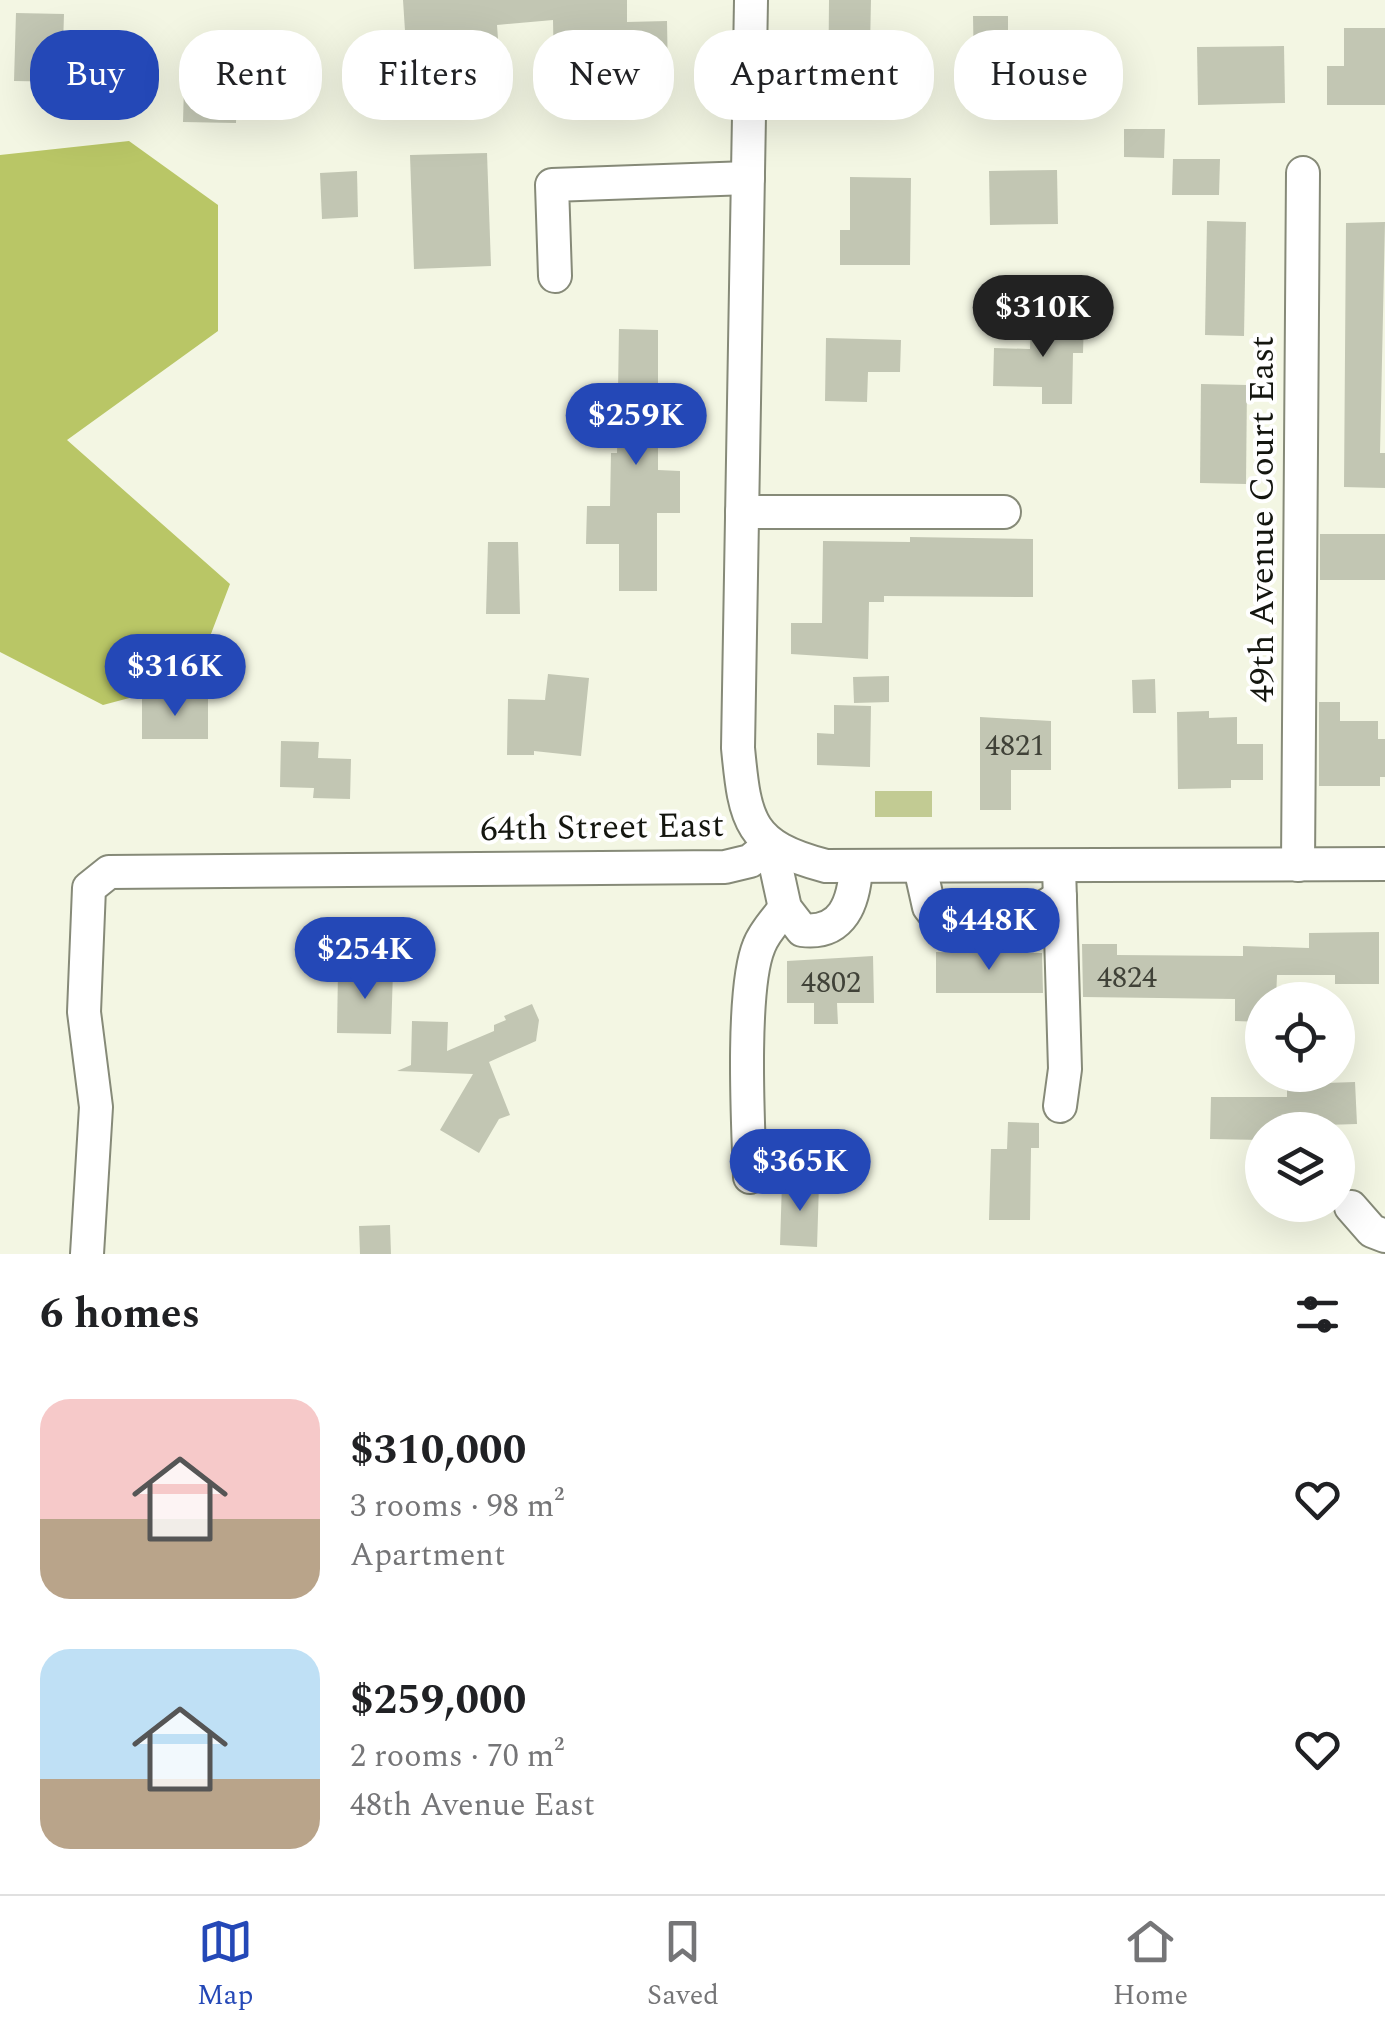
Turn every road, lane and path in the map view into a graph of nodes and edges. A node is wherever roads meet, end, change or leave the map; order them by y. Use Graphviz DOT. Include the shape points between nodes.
graph roads {
  1 [pos="751,0"];
  2 [pos="1303,173"];
  3 [pos="748,178"];
  4 [pos="556,276"];
  5 [pos="742,512"];
  6 [pos="1004,512"];
  7 [pos="770,844"];
  8 [pos="1385,864"];
  9 [pos="1298,865"];
  10 [pos="856,867"];
  11 [pos="920,867"];
  12 [pos="1059,882"];
  13 [pos="786,908"];
  14 [pos="1060,1106"];
  15 [pos="750,1177"];
  16 [pos="1355,1212"];
  17 [pos="1385,1236"];
  18 [pos="87,1254"];
  1 -- 3 [label="street"];
  2 -- 9 [label="street, 49th Avenue Court East"];
  3 -- 4 [label="street" via="552,185"];
  3 -- 5 [label="street"];
  5 -- 6 [label="street"];
  5 -- 7 [label="street" via="738,748 743,804"];
  7 -- 10 [label="street, 64th Street East" via="802,860"];
  7 -- 13 [label="street"];
  7 -- 18 [label="street, 64th Street East" via="750,861 726,867 108,872 89,888 85,922 84,1012 96,1107"];
  8 -- 9 [label="street, 64th Street East"];
  9 -- 12 [label="street, 64th Street East"];
  10 -- 11 [label="street, 64th Street East"];
  10 -- 13 [label="street" via="854,898 830,928 802,930"];
  11 -- 12 [label="street, 64th Street East"];
  11 -- 12 [label="street" via="928,907 943,925 972,935 1003,933"];
  12 -- 14 [label="street"];
  13 -- 15 [label="street" via="759,944 754,964"];
  16 -- 17 [label="street"];
}
